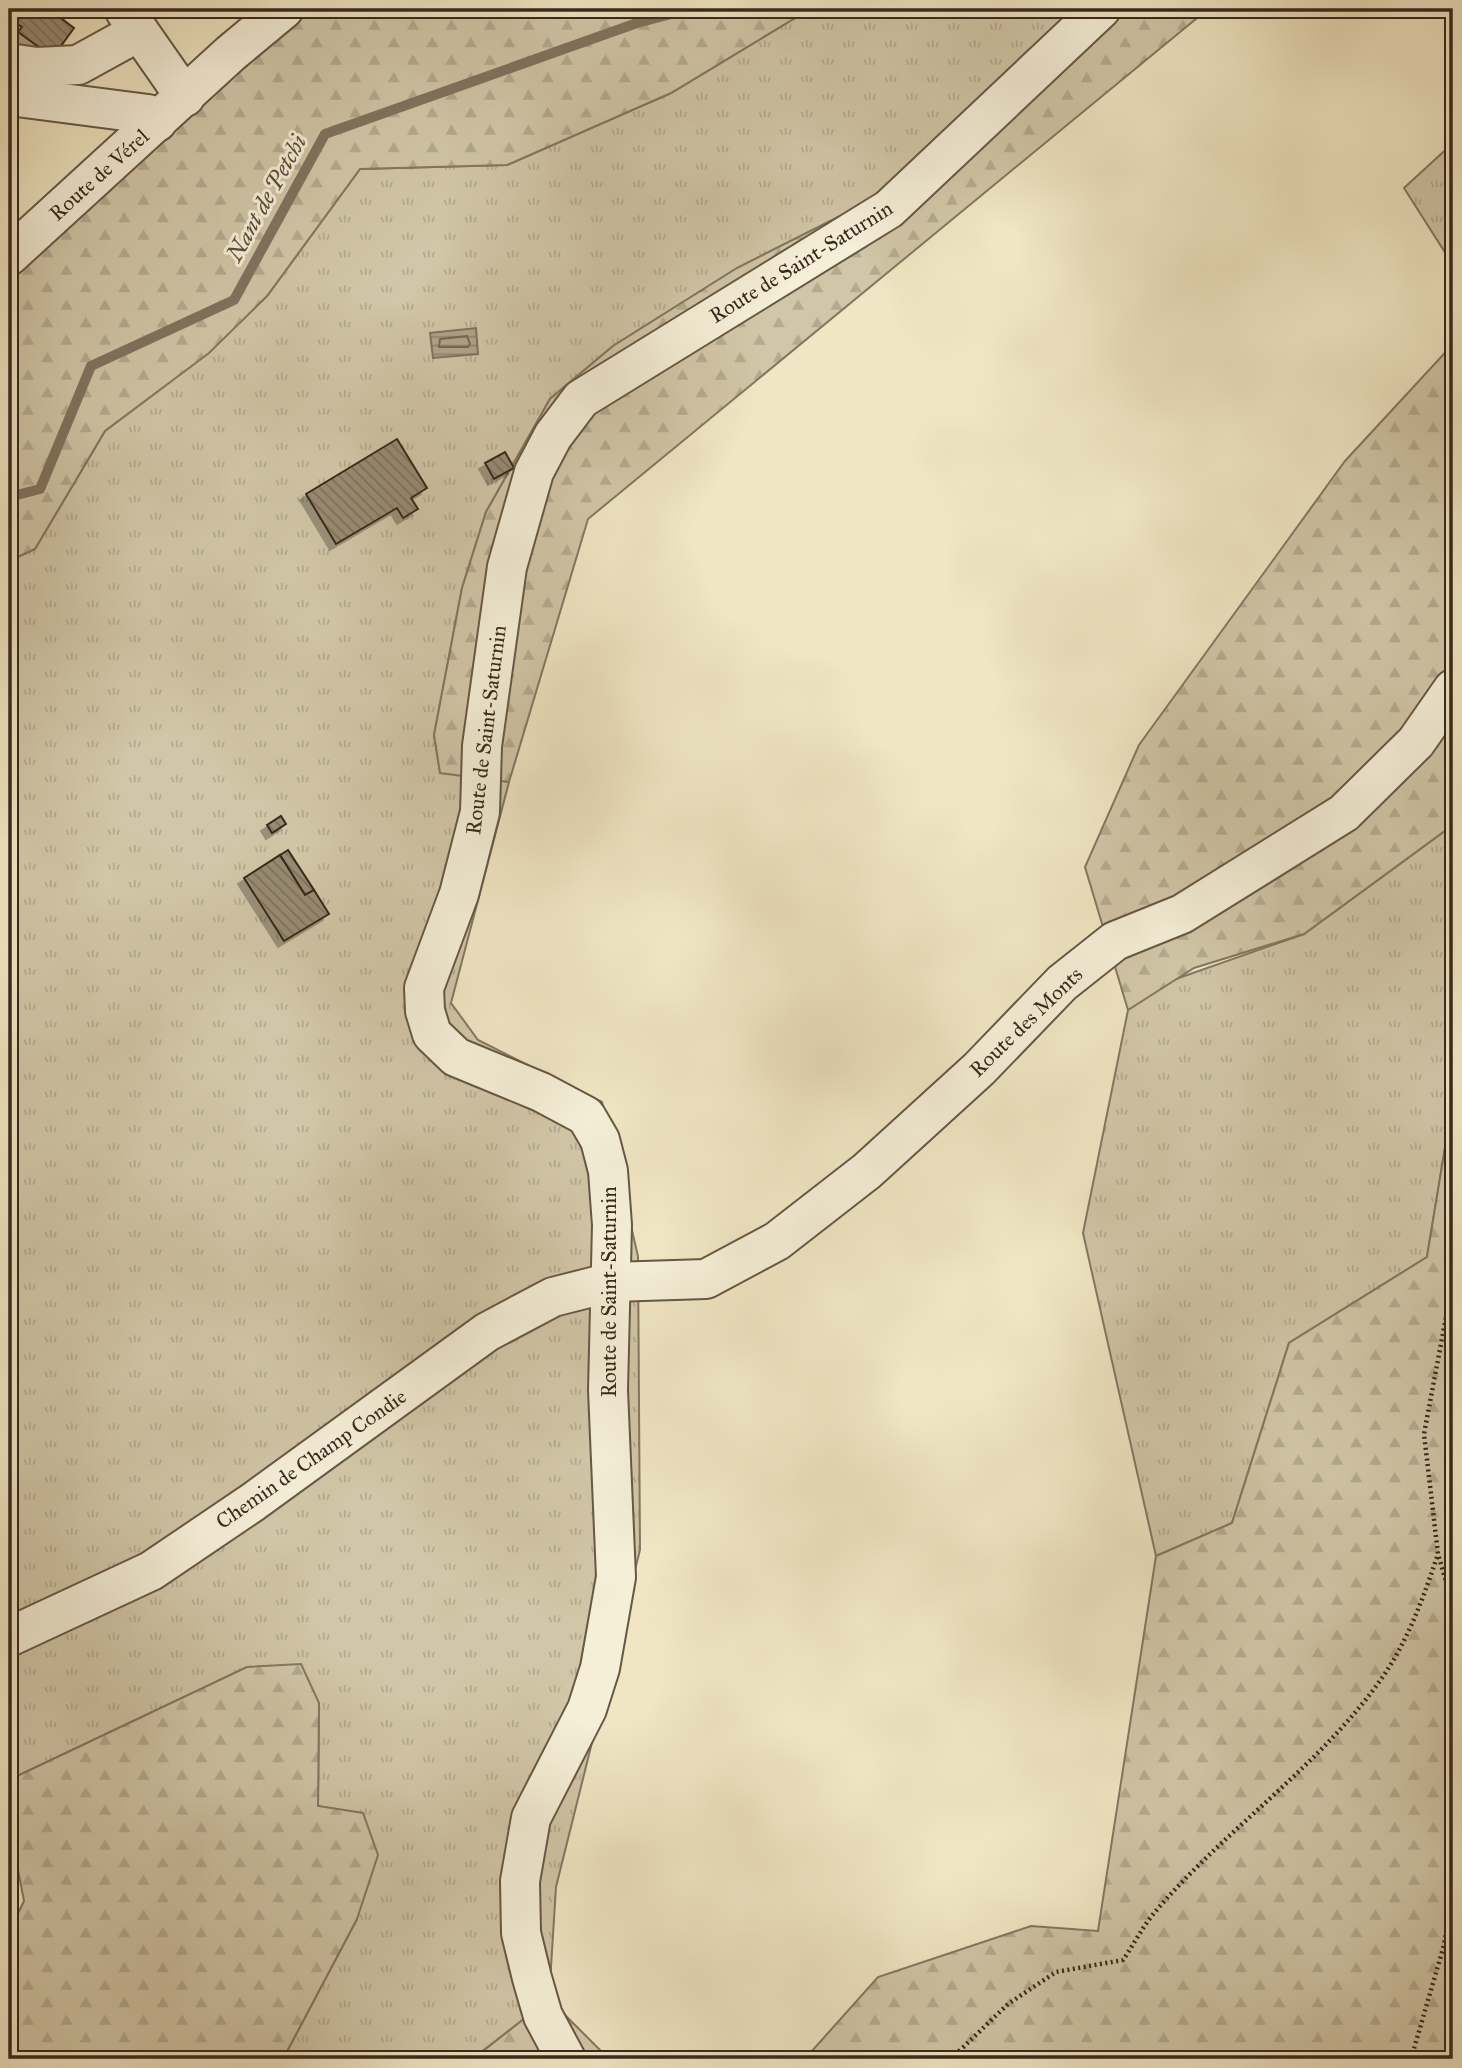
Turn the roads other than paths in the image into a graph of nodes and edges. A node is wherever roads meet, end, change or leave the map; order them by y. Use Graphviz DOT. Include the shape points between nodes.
graph roads {
  1 [pos="284,9"];
  2 [pos="1101,9"];
  3 [pos="131,20"];
  4 [pos="9,63"];
  5 [pos="9,96"];
  6 [pos="171,109"];
  7 [pos="9,256"];
  8 [pos="1453,689"];
  9 [pos="612,1282"];
  10 [pos="9,1637"];
  11 [pos="566,2059"];
  1 -- 6 [label="street, Route de Vérel"];
  2 -- 9 [label="street, Route de Saint-Saturnin" via="889,209 581,399 553,436 534,472 507,567 482,746 480,812 459,894 424,988 425,1011 432,1034 456,1057 586,1116 600,1140 608,1171"];
  3 -- 4 [label="street" via="78,65"];
  3 -- 6 [label="street"];
  5 -- 6 [label="street, Route de Vérel" via="148,114"];
  6 -- 7 [label="street, Route de Vérel"];
  8 -- 9 [label="street, Route des Monts" via="1416,742 1343,813 1182,914 1115,940 1062,983 979,1069 867,1171 777,1241 706,1279"];
  9 -- 10 [label="street, Chemin de Champ Condie" via="553,1297 487,1332 151,1571"];
  9 -- 11 [label="street, Route de Saint-Saturnin" via="608,1390 616,1577 600,1668 587,1709 531,1818 520,1881 521,1933 532,1978 543,2015"];
}
